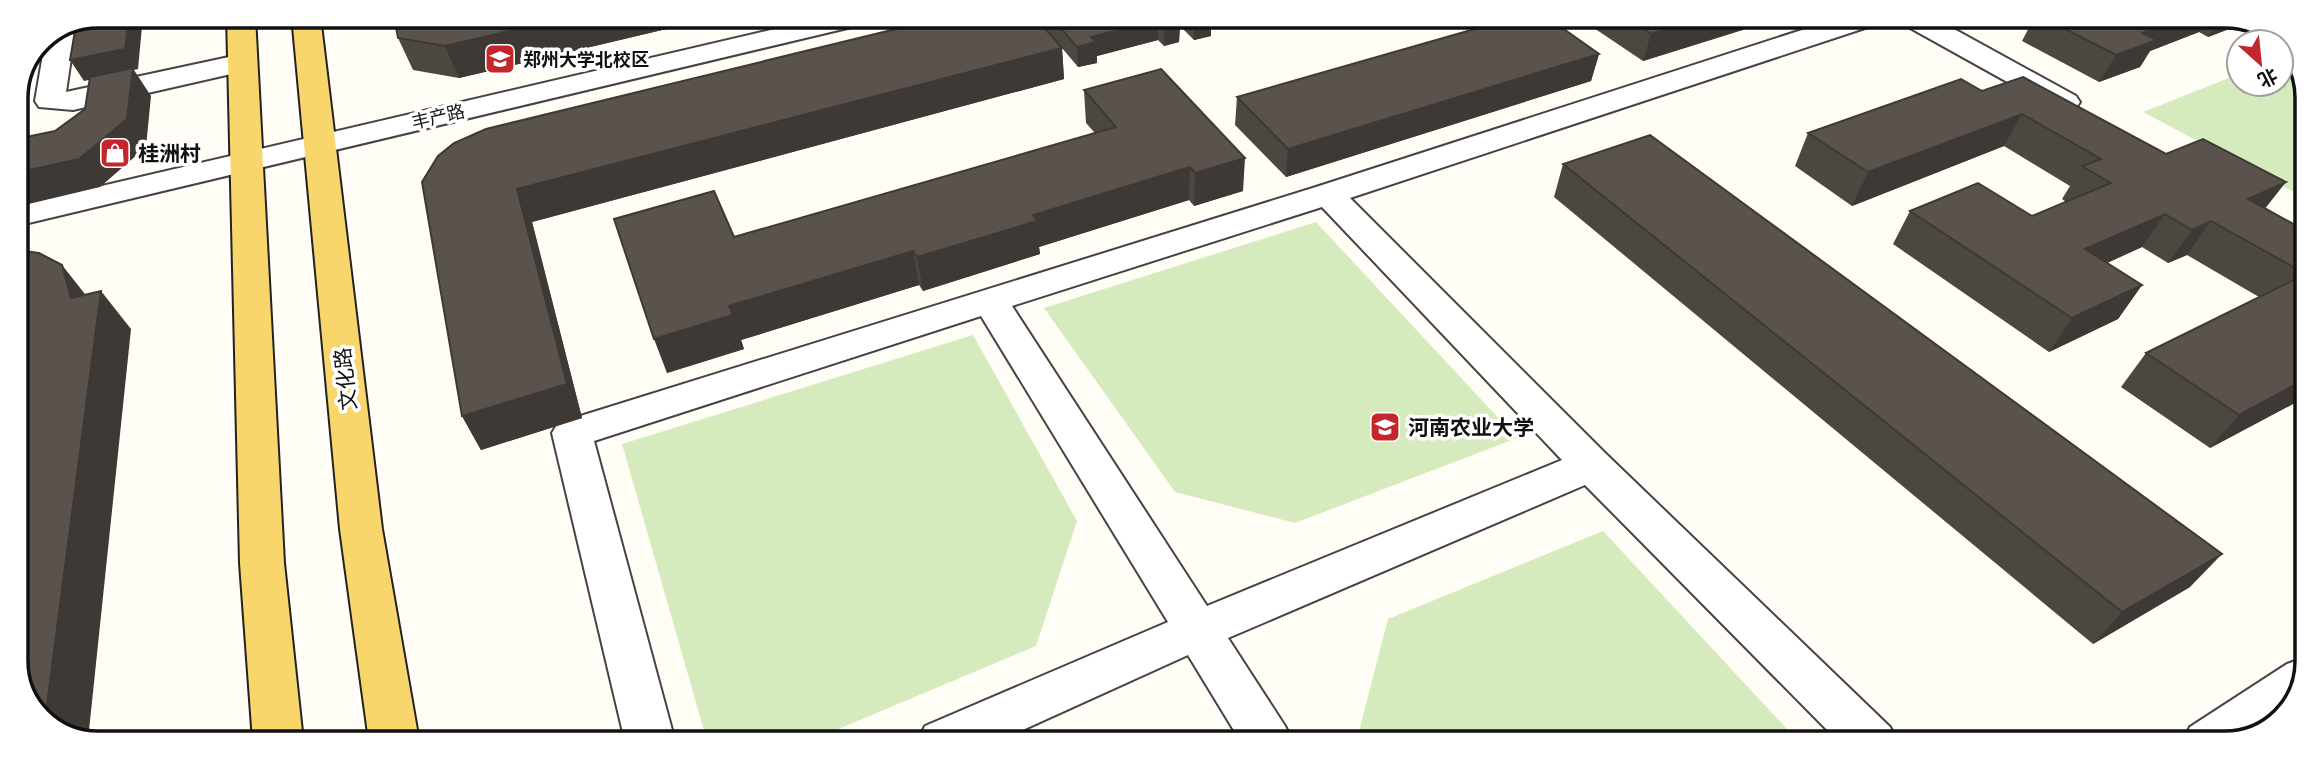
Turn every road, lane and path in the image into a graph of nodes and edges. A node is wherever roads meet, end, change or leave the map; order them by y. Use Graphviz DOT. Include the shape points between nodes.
graph roads {
  1 [pos="242,28"];
  2 [pos="307,28"];
  3 [pos="813,28"];
  4 [pos="1836,28"];
  5 [pos="1931,28"];
  6 [pos="60,40"];
  7 [pos="243,63"];
  8 [pos="2092,117"];
  9 [pos="320,144"];
  10 [pos="247,161"];
  11 [pos="1328,194"];
  12 [pos="28,213"];
  13 [pos="989,299"];
  14 [pos="1591,465"];
  15 [pos="1197,630"];
  16 [pos="2289,689"];
  17 [pos="277,731"];
  18 [pos="392,731"];
  19 [pos="647,731"];
  20 [pos="965,731"];
  21 [pos="1261,731"];
  22 [pos="1861,731"];
  23 [pos="2225,731"];
  1 -- 7 [label="main road"];
  2 -- 9 [label="main road, 文化路"];
  3 -- 9 [label="street, 丰产路"];
  4 -- 11 [label="street"];
  5 -- 8 [label="street"];
  6 -- 7 [label="street" via="50,101 73,101"];
  7 -- 10 [label="main road"];
  9 -- 10 [label="street, 丰产路"];
  9 -- 18 [label="main road, 文化路" via="361,529"];
  10 -- 12 [label="street, 丰产路"];
  10 -- 17 [label="main road" via="262,563"];
  11 -- 13 [label="street"];
  11 -- 14 [label="street"];
  13 -- 15 [label="street"];
  13 -- 19 [label="street" via="572,433"];
  14 -- 15 [label="street"];
  14 -- 22 [label="street"];
  15 -- 20 [label="street"];
  15 -- 21 [label="street"];
  16 -- 23 [label="street"];
}
